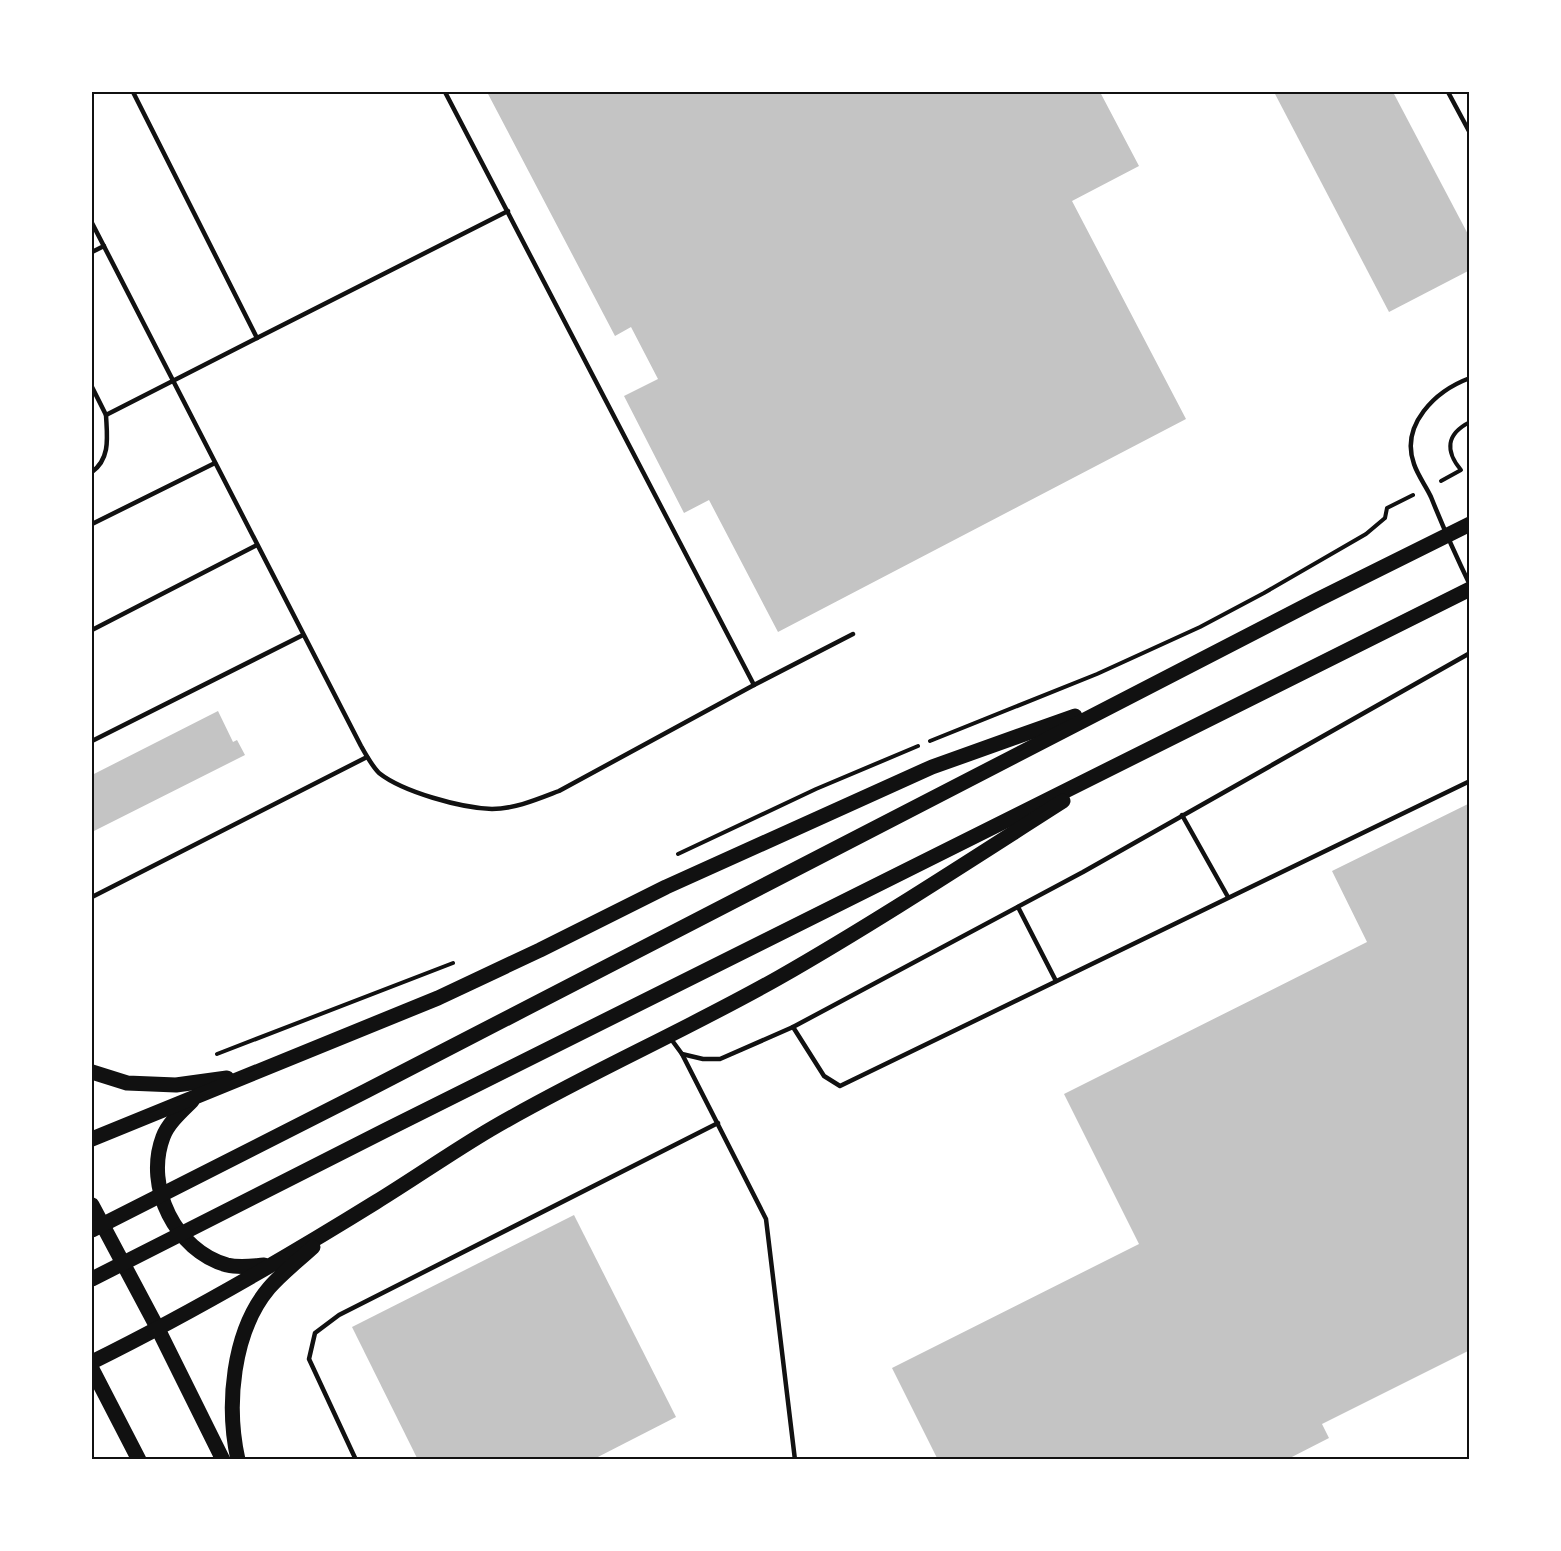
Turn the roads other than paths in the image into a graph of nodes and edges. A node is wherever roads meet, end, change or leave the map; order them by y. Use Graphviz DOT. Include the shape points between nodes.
graph roads {
  1 [pos="133,92"];
  2 [pos="445,92"];
  3 [pos="1448,92"];
  4 [pos="1470,134"];
  5 [pos="508,211"];
  6 [pos="92,223"];
  7 [pos="104,246"];
  8 [pos="92,252"];
  9 [pos="257,338"];
  10 [pos="1470,378"];
  11 [pos="173,381"];
  12 [pos="92,389"];
  13 [pos="106,415"];
  14 [pos="215,463"];
  15 [pos="92,472"];
  16 [pos="92,524"];
  17 [pos="1470,524"];
  18 [pos="1446,535"];
  19 [pos="257,545"];
  20 [pos="1470,587"];
  21 [pos="92,630"];
  22 [pos="854,634"];
  23 [pos="303,635"];
  24 [pos="1470,653"];
  25 [pos="754,686"];
  26 [pos="1128,697"];
  27 [pos="92,741"];
  28 [pos="367,757"];
  29 [pos="1133,757"];
  30 [pos="1470,781"];
  31 [pos="1182,815"];
  32 [pos="92,897"];
  33 [pos="1228,897"];
  34 [pos="1018,907"];
  35 [pos="1056,981"];
  36 [pos="793,1027"];
  37 [pos="669,1037"];
  38 [pos="682,1054"];
  39 [pos="92,1072"];
  40 [pos="254,1074"];
  41 [pos="196,1097"];
  42 [pos="718,1123"];
  43 [pos="92,1139"];
  44 [pos="92,1205"];
  45 [pos="331,1229"];
  46 [pos="92,1230"];
  47 [pos="271,1264"];
  48 [pos="92,1279"];
  49 [pos="158,1329"];
  50 [pos="92,1362"];
  51 [pos="92,1369"];
  52 [pos="139,1460"];
  53 [pos="223,1460"];
  54 [pos="238,1460"];
  55 [pos="356,1460"];
  56 [pos="795,1460"];
  1 -- 9 [label="lane"];
  2 -- 5 [label="lane"];
  3 -- 4 [label="lane"];
  5 -- 9 [label="lane"];
  5 -- 25 [label="lane"];
  6 -- 7 [label="lane"];
  7 -- 8 [label="lane"];
  7 -- 11 [label="lane"];
  9 -- 11 [label="lane"];
  10 -- 18 [label="lane" via="1441,393 1413,426 1410,444 1414,465"];
  11 -- 13 [label="lane"];
  11 -- 14 [label="lane"];
  12 -- 13 [label="lane"];
  13 -- 15 [label="lane" via="106,455"];
  14 -- 16 [label="lane"];
  14 -- 19 [label="lane"];
  17 -- 18 [label="main road"];
  18 -- 20 [label="lane"];
  18 -- 26 [label="main road"];
  19 -- 21 [label="lane"];
  19 -- 23 [label="lane"];
  20 -- 29 [label="main road"];
  22 -- 25 [label="lane"];
  23 -- 27 [label="lane"];
  23 -- 28 [label="lane"];
  24 -- 31 [label="lane"];
  25 -- 28 [label="lane" via="559,791 525,804 493,809 405,789 378,772"];
  26 -- 40 [label="main road" via="932,767 666,887 438,998"];
  26 -- 46 [label="main road"];
  28 -- 32 [label="lane"];
  29 -- 37 [label="main road" via="899,905"];
  29 -- 48 [label="main road"];
  30 -- 33 [label="lane"];
  31 -- 33 [label="lane"];
  31 -- 34 [label="lane"];
  33 -- 35 [label="lane"];
  34 -- 35 [label="lane"];
  34 -- 36 [label="lane"];
  35 -- 36 [label="lane" via="840,1086 824,1076"];
  36 -- 38 [label="lane" via="720,1059"];
  37 -- 38 [label="lane"];
  37 -- 45 [label="main road" via="572,1083"];
  38 -- 42 [label="lane"];
  39 -- 40 [label="main road" via="127,1083 176,1085"];
  40 -- 41 [label="main road"];
  41 -- 43 [label="main road"];
  41 -- 47 [label="main road" via="163,1136 158,1179 172,1221 186,1241 205,1255 245,1267"];
  42 -- 55 [label="lane" via="339,1315 315,1333 309,1359"];
  42 -- 56 [label="lane" via="766,1219"];
  44 -- 49 [label="main road"];
  45 -- 47 [label="main road"];
  45 -- 54 [label="main road" via="268,1289 249,1321 236,1365 231,1410"];
  47 -- 49 [label="main road"];
  49 -- 50 [label="main road"];
  49 -- 53 [label="main road"];
  51 -- 52 [label="main road"];
}
